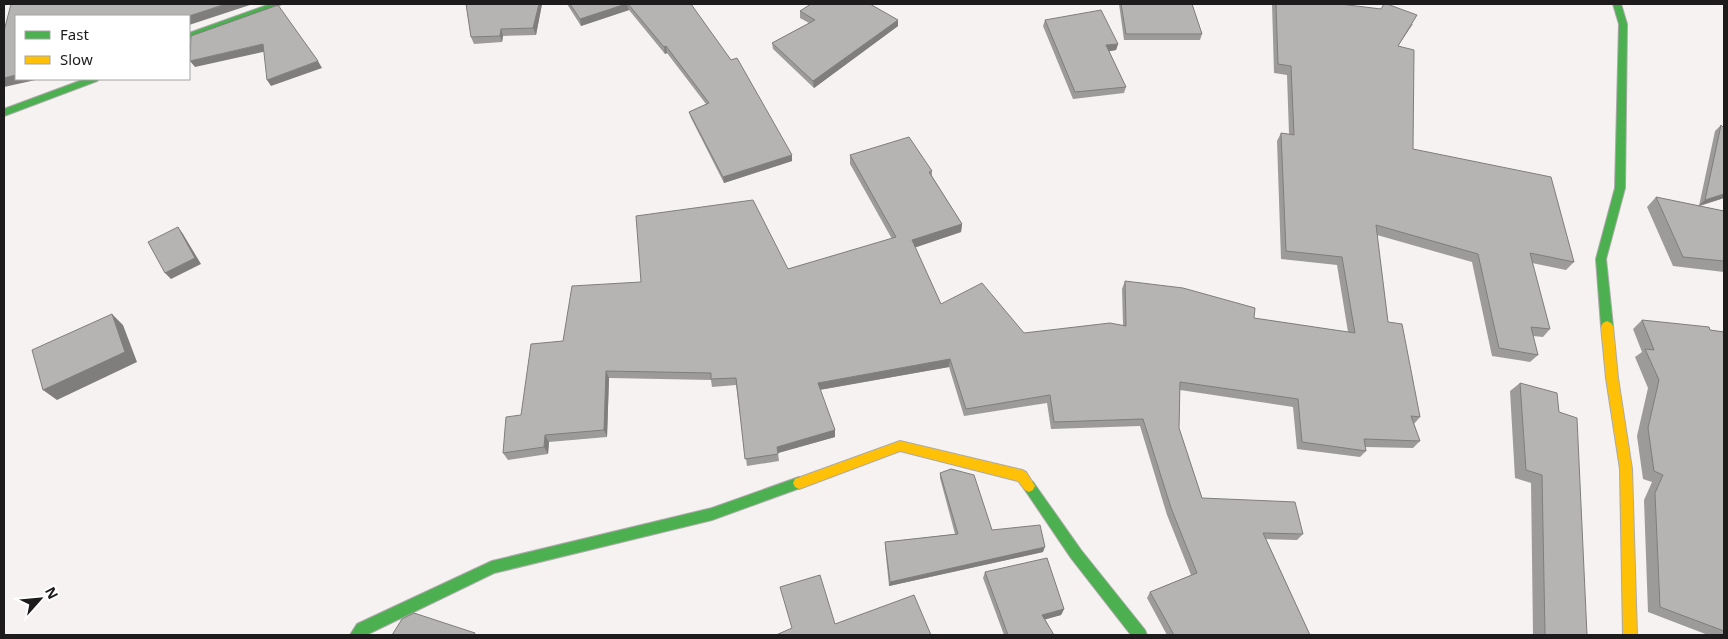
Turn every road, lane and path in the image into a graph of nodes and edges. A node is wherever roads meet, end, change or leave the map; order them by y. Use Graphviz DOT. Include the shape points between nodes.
graph roads {
  1 [pos="6,4"];
  2 [pos="278,4"];
  3 [pos="1617,4"];
  4 [pos="4,9"];
  5 [pos="190,36"];
  6 [pos="92,80"];
  7 [pos="4,113"];
  8 [pos="357,635"];
  9 [pos="1140,635"];
  10 [pos="1630,635"];
  1 -- 4 [label="path"];
  2 -- 5 [label="street"];
  3 -- 10 [label="street" via="1623,24 1620,188 1601,259 1612,378 1626,469"];
  6 -- 7 [label="street"];
  8 -- 9 [label="street" via="362,629 492,567 712,514 900,446 1022,476 1076,554"];
}
